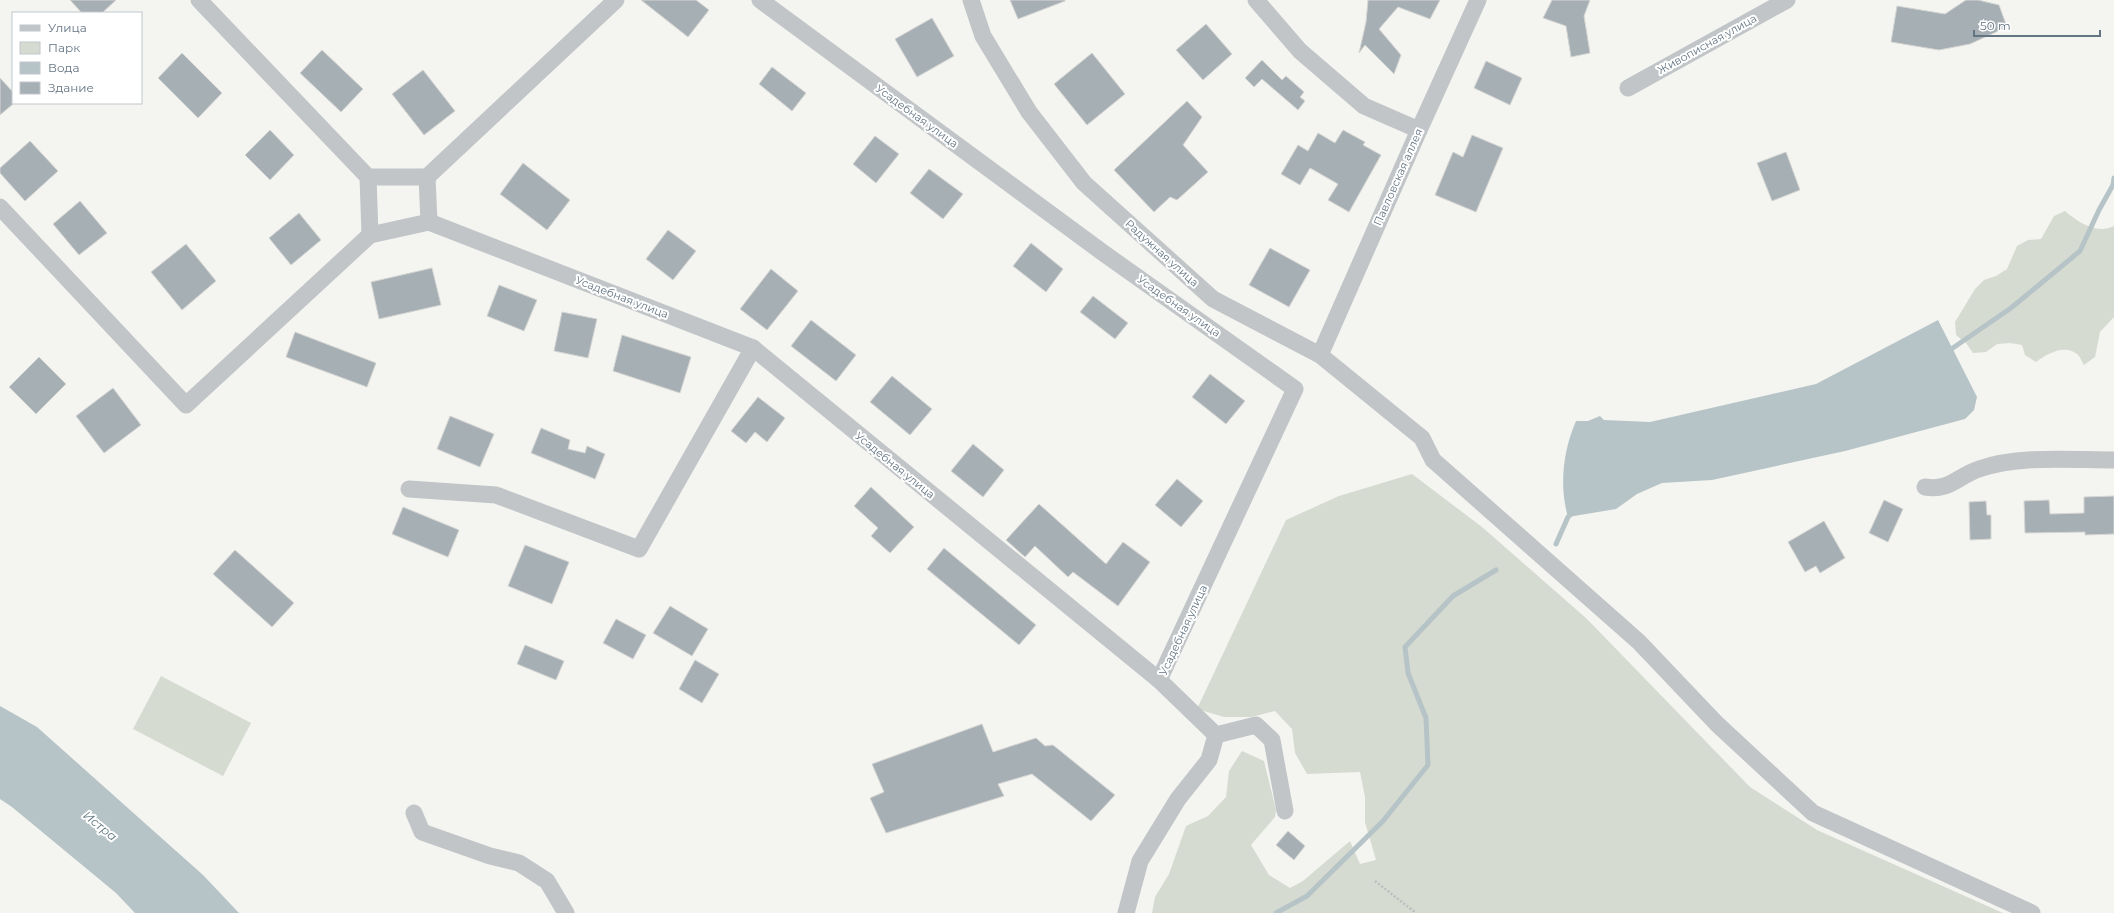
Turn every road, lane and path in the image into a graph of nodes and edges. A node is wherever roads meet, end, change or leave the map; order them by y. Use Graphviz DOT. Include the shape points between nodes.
graph roads {
  1 [pos="199,0"];
  2 [pos="616,0"];
  3 [pos="760,0"];
  4 [pos="971,0"];
  5 [pos="1256,0"];
  6 [pos="1478,0"];
  7 [pos="1787,0"];
  8 [pos="1628,88"];
  9 [pos="1419,130"];
  10 [pos="368,177"];
  11 [pos="427,177"];
  12 [pos="0,207"];
  13 [pos="429,222"];
  14 [pos="370,235"];
  15 [pos="753,348"];
  16 [pos="1320,356"];
  17 [pos="2114,460"];
  18 [pos="1925,488"];
  19 [pos="409,489"];
  20 [pos="1159,680"];
  21 [pos="1216,735"];
  22 [pos="1285,811"];
  23 [pos="414,813"];
  24 [pos="1375,881"];
  25 [pos="566,913"];
  26 [pos="1126,913"];
  27 [pos="1416,913"];
  28 [pos="2032,913"];
  1 -- 10 [label="street"];
  2 -- 11 [label="street"];
  3 -- 20 [label="street, Усадебная улица" via="1096,247 1295,389"];
  4 -- 16 [label="street, Радужная улица" via="984,36 1029,112 1084,183 1213,299"];
  5 -- 9 [label="street" via="1300,51 1364,106"];
  6 -- 9 [label="street, Павловская аллея"];
  7 -- 8 [label="street, Живописная улица"];
  9 -- 16 [label="street, Павловская аллея"];
  10 -- 11 [label="street"];
  10 -- 14 [label="street"];
  11 -- 13 [label="street"];
  12 -- 14 [label="street" via="186,405"];
  13 -- 14 [label="street"];
  13 -- 15 [label="street, Усадебная улица"];
  15 -- 19 [label="street" via="639,549 496,495"];
  15 -- 20 [label="street, Усадебная улица"];
  16 -- 28 [label="street, Радужная улица" via="1422,438 1433,460 1639,642 1717,724 1813,813"];
  17 -- 18 [label="street" via="2016,461 1978,469 1945,487"];
  20 -- 21 [label="street"];
  21 -- 22 [label="street" via="1256,725 1272,740"];
  21 -- 26 [label="street" via="1209,760 1178,799 1140,861"];
  23 -- 25 [label="street" via="422,832 490,856 519,863 547,881"];
  24 -- 27 [label="path"];
}
